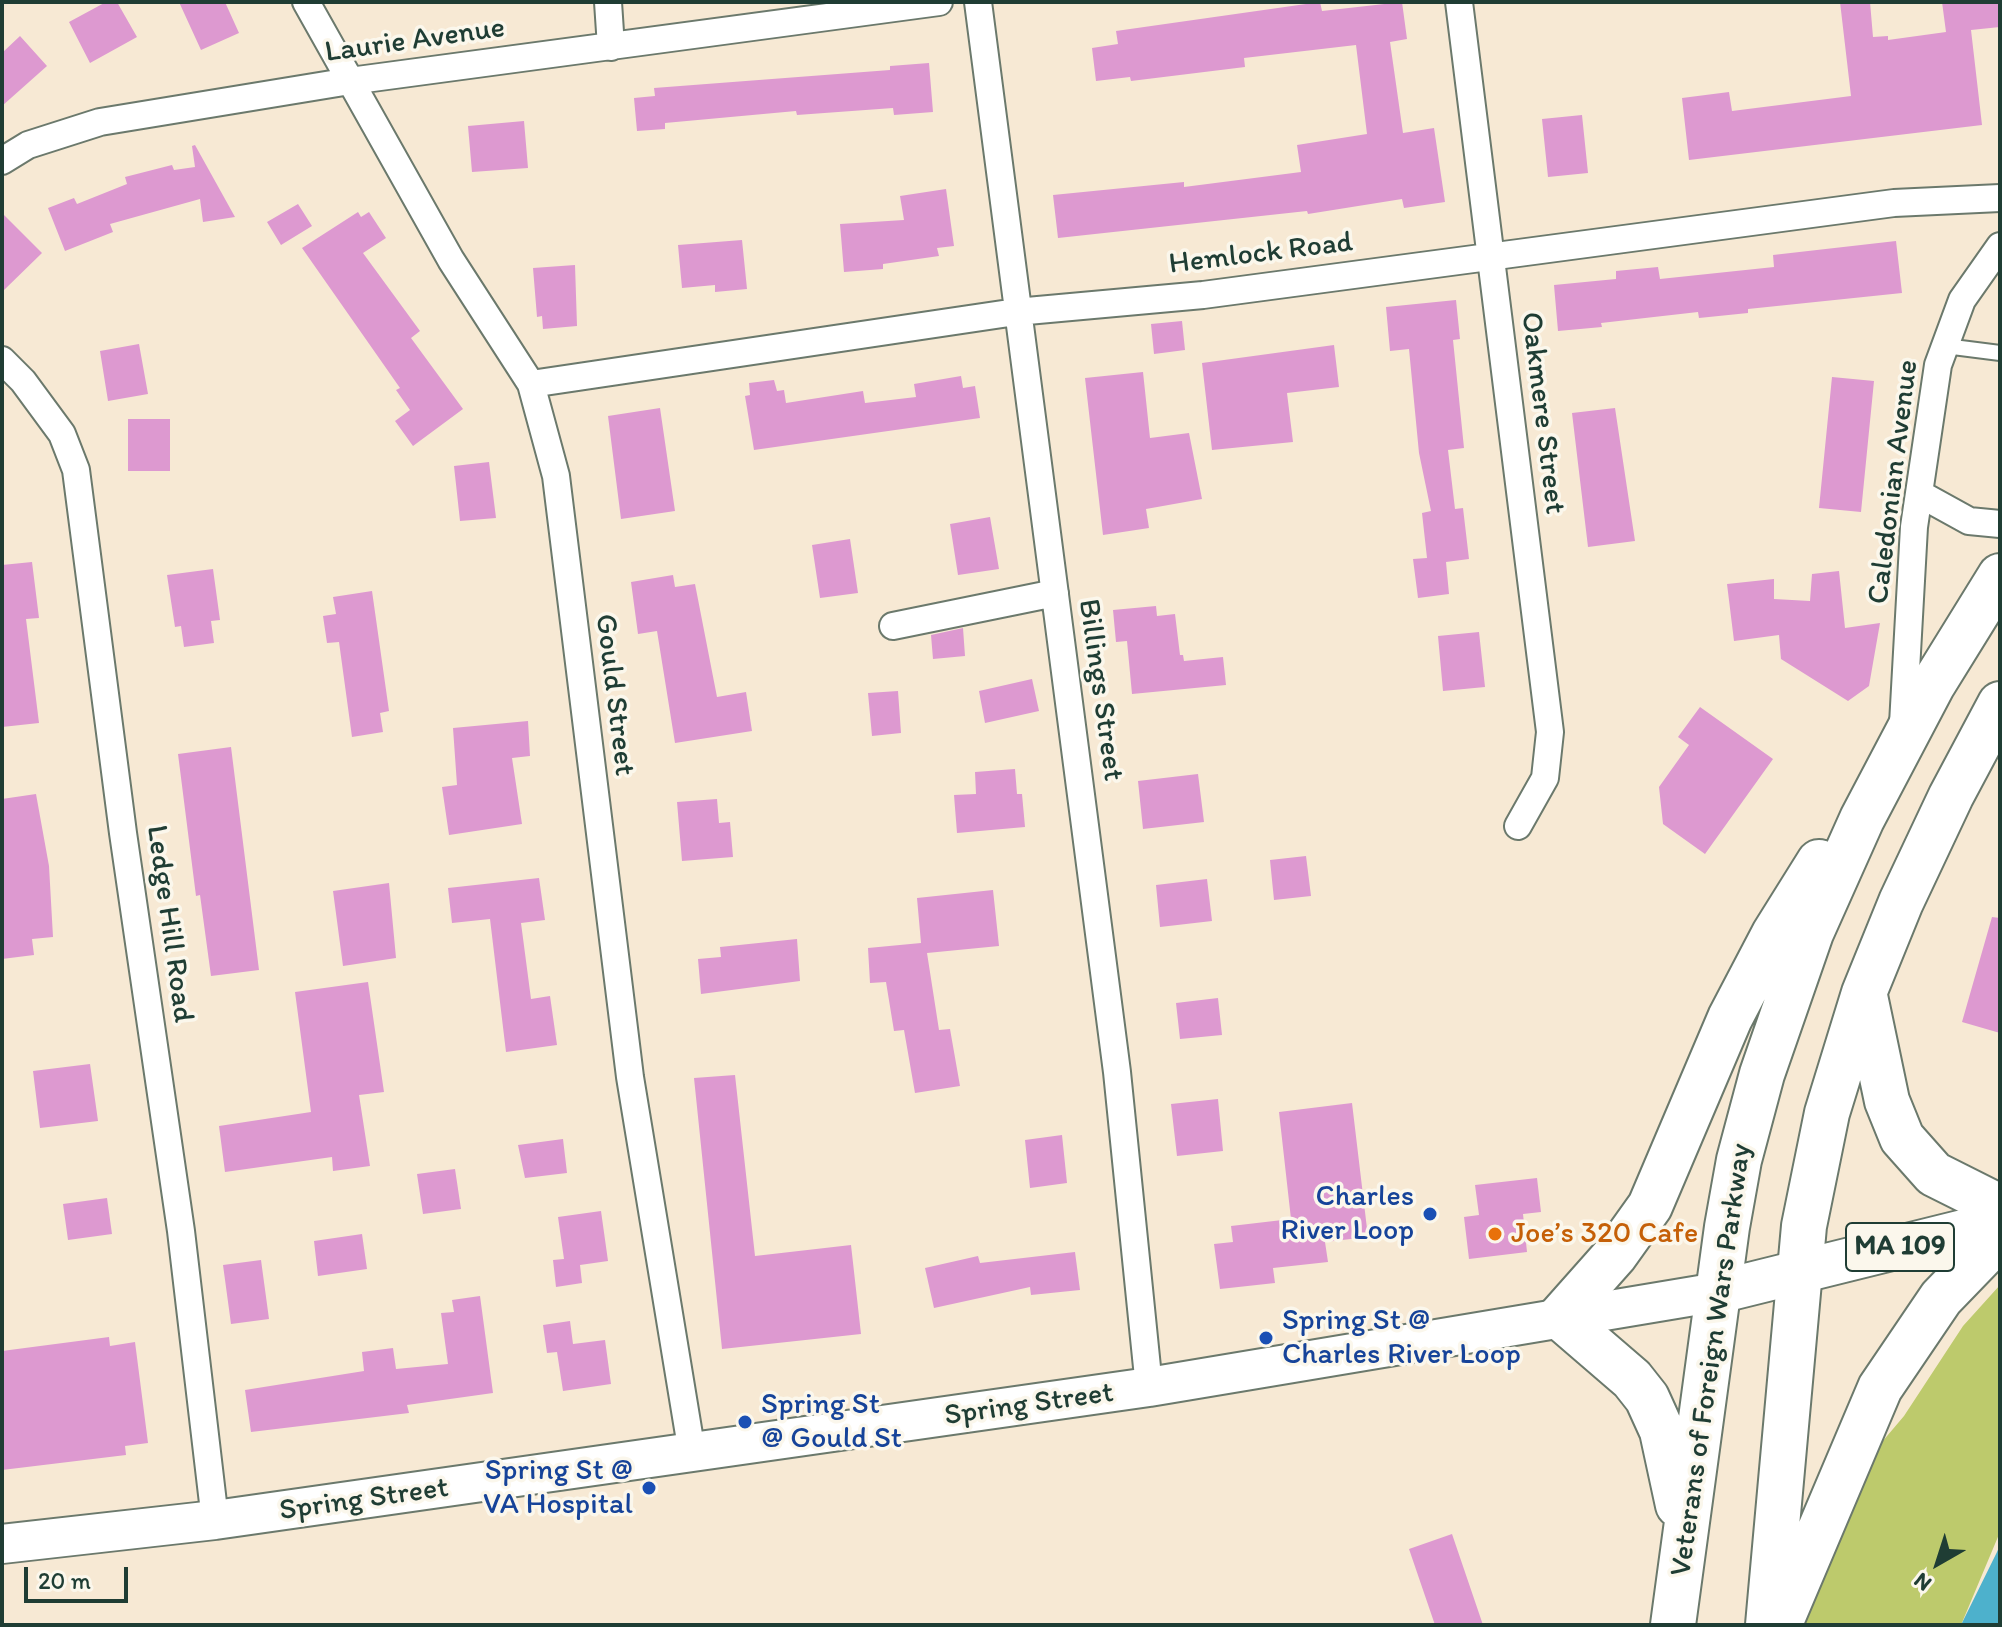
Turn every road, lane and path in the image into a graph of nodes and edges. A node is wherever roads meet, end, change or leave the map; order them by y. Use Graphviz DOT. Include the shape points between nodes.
graph roads {
  1 [pos="306,2"];
  2 [pos="608,2"];
  3 [pos="939,2"];
  4 [pos="978,2"];
  5 [pos="1459,2"];
  6 [pos="611,47"];
  7 [pos="350,81"];
  8 [pos="2,161"];
  9 [pos="2000,198"];
  10 [pos="2000,246"];
  11 [pos="1489,256"];
  12 [pos="1016,312"];
  13 [pos="1945,346"];
  14 [pos="2000,353"];
  15 [pos="2,360"];
  16 [pos="531,384"];
  17 [pos="1920,494"];
  18 [pos="2000,524"];
  19 [pos="2000,576"];
  20 [pos="1055,593"];
  21 [pos="893,626"];
  22 [pos="2000,704"];
  23 [pos="1902,742"];
  24 [pos="1518,826"];
  25 [pos="1864,993"];
  26 [pos="2000,1207"];
  27 [pos="2000,1222"];
  28 [pos="2000,1237"];
  29 [pos="1800,1274"];
  30 [pos="1718,1292"];
  31 [pos="1560,1317"];
  32 [pos="1149,1387"];
  33 [pos="692,1453"];
  34 [pos="215,1520"];
  35 [pos="1685,1541"];
  36 [pos="2,1544"];
  37 [pos="1673,1625"];
  38 [pos="1768,1625"];
  39 [pos="1780,1625"];
  1 -- 7 [label="street, Gould Street"];
  2 -- 6 [label="street"];
  3 -- 6 [label="street, Laurie Avenue"];
  4 -- 12 [label="street, Billings Street"];
  5 -- 11 [label="street, Oakmere Street"];
  6 -- 7 [label="street, Laurie Avenue"];
  7 -- 8 [label="street, Laurie Avenue" via="100,122 28,145"];
  7 -- 16 [label="street, Gould Street" via="451,260"];
  9 -- 11 [label="street, Hemlock Road" via="1894,203"];
  10 -- 13 [label="street, Caledonian Avenue" via="1962,300"];
  11 -- 12 [label="street, Hemlock Road" via="1203,295"];
  11 -- 24 [label="street, Oakmere Street" via="1550,732 1545,778"];
  12 -- 16 [label="street, Hemlock Road"];
  12 -- 20 [label="street, Billings Street"];
  13 -- 14 [label="lane"];
  13 -- 17 [label="street, Caledonian Avenue"];
  15 -- 34 [label="street, Ledge Hill Road" via="62,434 76,470 181,1231"];
  16 -- 33 [label="street, Gould Street" via="556,476 630,1077"];
  17 -- 18 [label="street" via="1969,521"];
  17 -- 23 [label="street, Caledonian Avenue"];
  19 -- 23 [label="highway, Veterans of Foreign Wars Parkway"];
  20 -- 21 [label="street"];
  20 -- 32 [label="street, Billings Street" via="1117,1072"];
  22 -- 25 [label="highway" via="1913,873"];
  23 -- 30 [label="highway, Veterans of Foreign Wars Parkway" via="1840,865 1772,1041 1739,1160"];
  23 -- 31 [label="highway" via="1768,944 1717,1046 1644,1216"];
  25 -- 26 [label="highway" via="1887,1101 1902,1138 1934,1174"];
  25 -- 29 [label="highway" via="1816,1162"];
  27 -- 29 [label="main road, Spring Street / MA 109"];
  28 -- 39 [label="highway" via="1941,1298 1880,1388"];
  29 -- 30 [label="main road, Spring Street / MA 109"];
  29 -- 38 [label="highway"];
  30 -- 31 [label="main road, Spring Street"];
  30 -- 35 [label="highway, Veterans of Foreign Wars Parkway"];
  31 -- 32 [label="main road, Spring Street"];
  31 -- 35 [label="highway" via="1632,1379 1652,1407"];
  32 -- 33 [label="main road, Spring Street"];
  33 -- 34 [label="main road, Spring Street"];
  34 -- 36 [label="main road, Spring Street"];
  35 -- 37 [label="highway, Veterans of Foreign Wars Parkway"];
}
